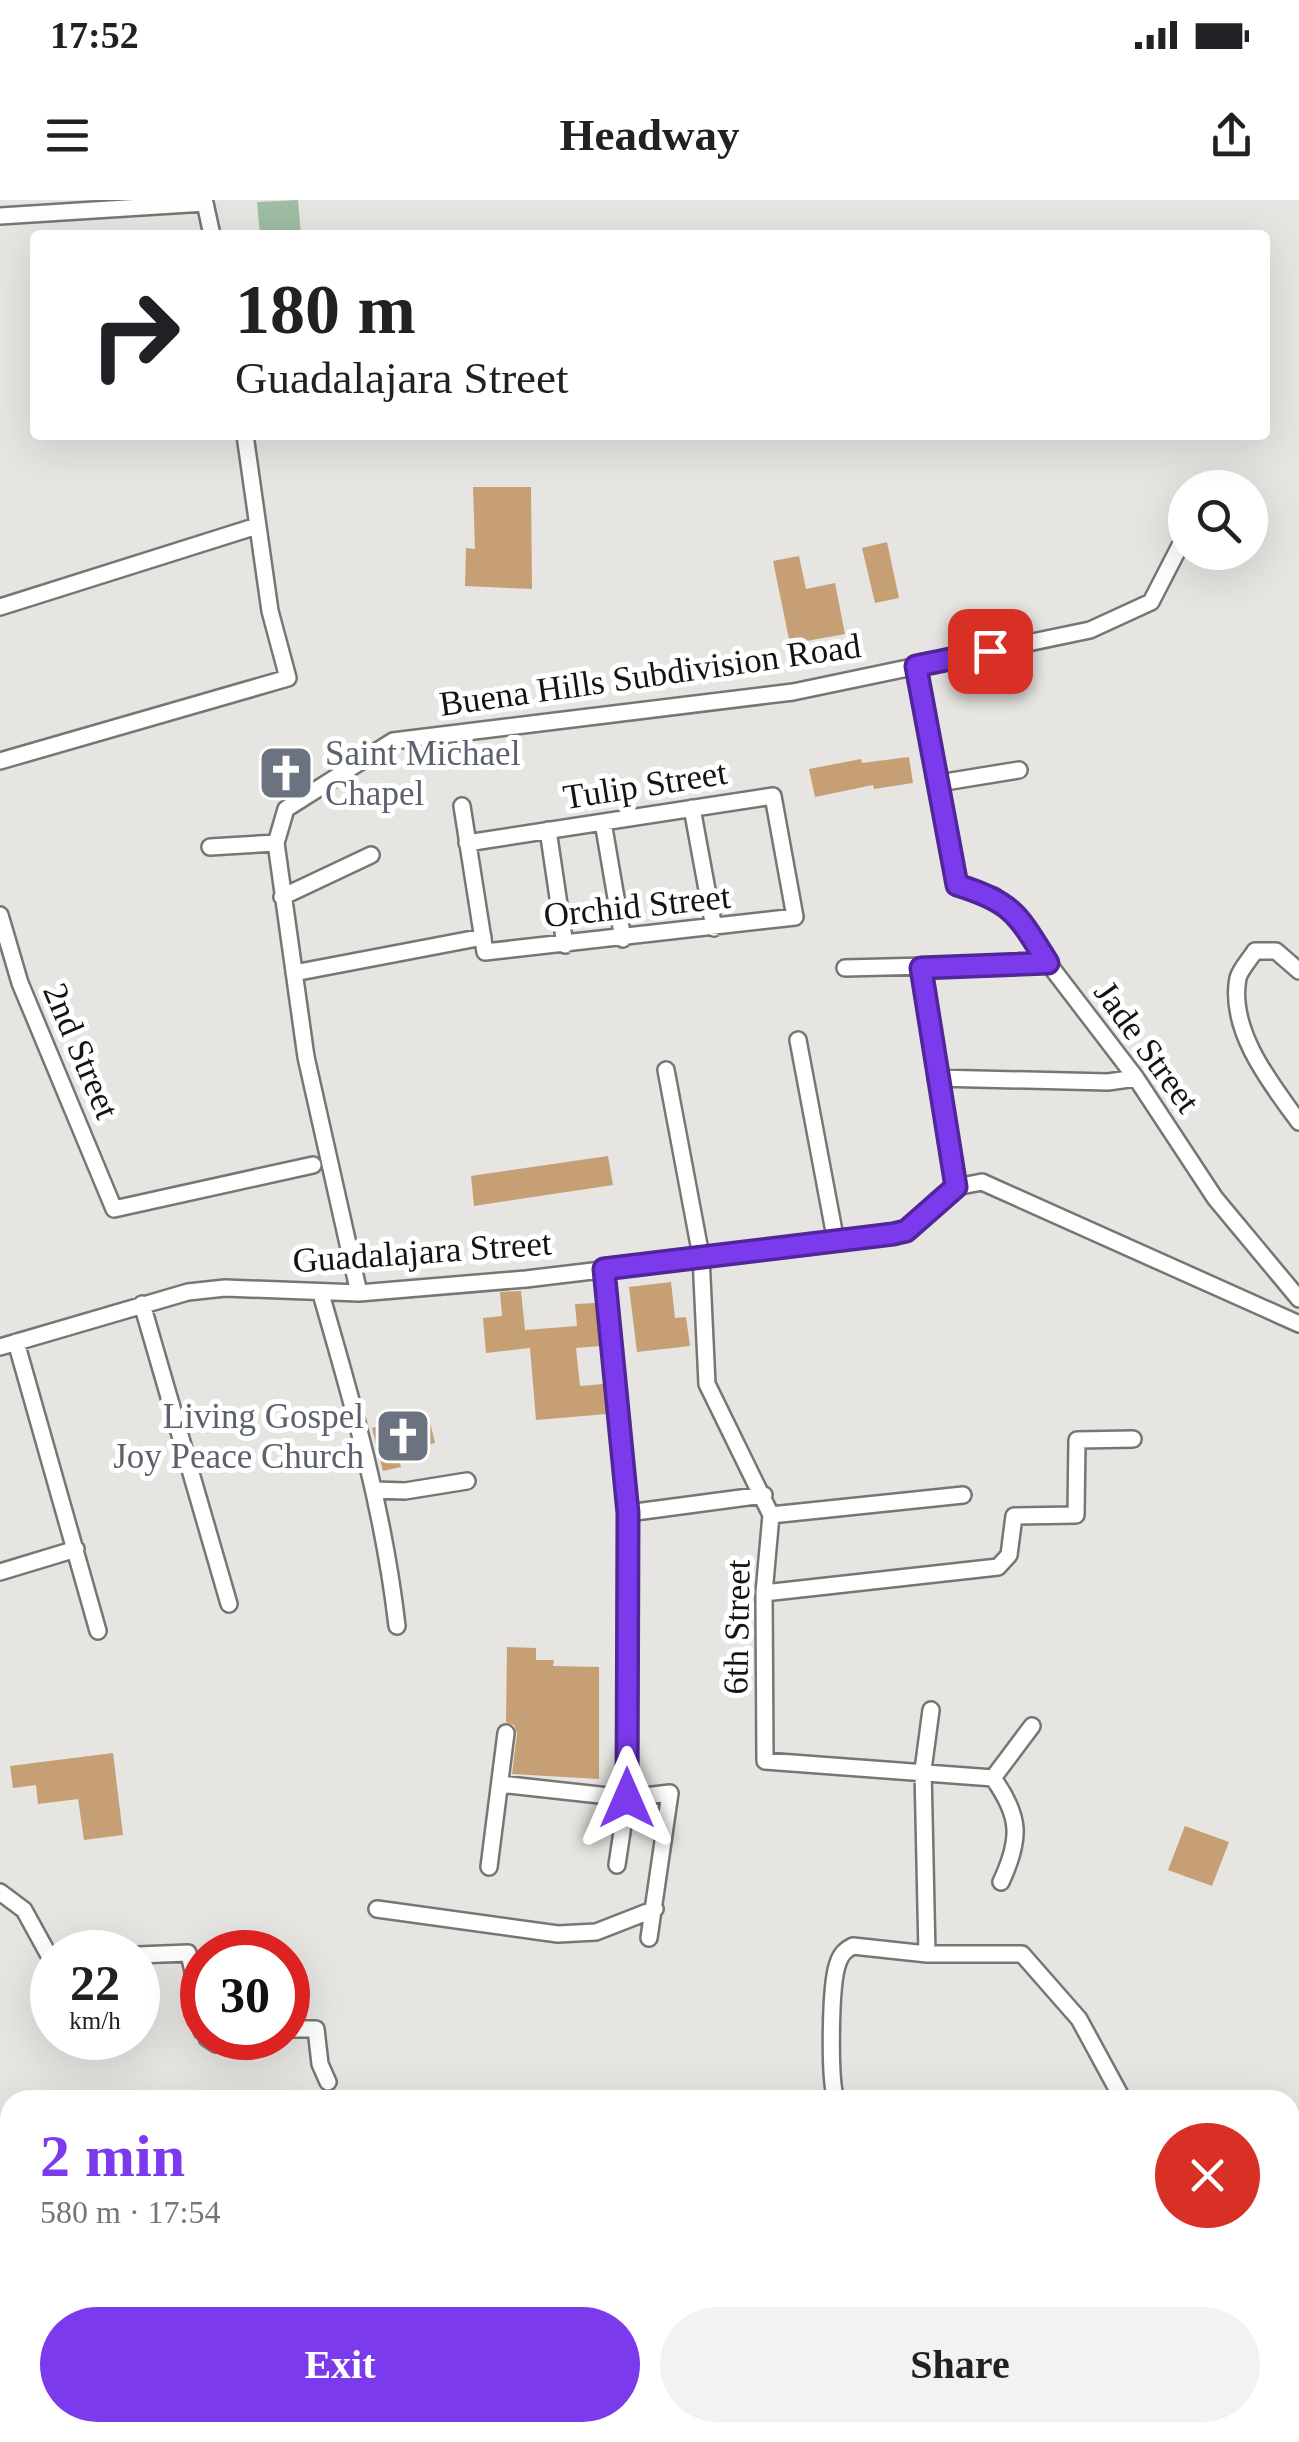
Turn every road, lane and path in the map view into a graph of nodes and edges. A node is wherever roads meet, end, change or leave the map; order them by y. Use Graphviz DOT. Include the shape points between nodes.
graph roads {
  1 [pos="0,216"];
  2 [pos="211,230"];
  3 [pos="246,440"];
  4 [pos="257,526"];
  5 [pos="1168,569"];
  6 [pos="0,606"];
  7 [pos="916,666"];
  8 [pos="0,761"];
  9 [pos="1019,770"];
  10 [pos="939,783"];
  11 [pos="462,806"];
  12 [pos="692,808"];
  13 [pos="603,822"];
  14 [pos="548,830"];
  15 [pos="276,842"];
  16 [pos="468,842"];
  17 [pos="210,846"];
  18 [pos="371,855"];
  19 [pos="282,897"];
  20 [pos="0,914"];
  21 [pos="796,917"];
  22 [pos="714,928"];
  23 [pos="623,939"];
  24 [pos="484,944"];
  25 [pos="566,944"];
  26 [pos="1048,963"];
  27 [pos="845,968"];
  28 [pos="921,968"];
  29 [pos="1299,970"];
  30 [pos="294,973"];
  31 [pos="798,1040"];
  32 [pos="666,1070"];
  33 [pos="936,1078"];
  34 [pos="1136,1078"];
  35 [pos="1299,1122"];
  36 [pos="313,1164"];
  37 [pos="956,1187"];
  38 [pos="836,1242"];
  39 [pos="701,1256"];
  40 [pos="604,1269"];
  41 [pos="359,1293"];
  42 [pos="321,1294"];
  43 [pos="1299,1299"];
  44 [pos="142,1304"];
  45 [pos="1299,1324"];
  46 [pos="8,1344"];
  47 [pos="1133,1438"];
  48 [pos="467,1481"];
  49 [pos="374,1490"];
  50 [pos="764,1495"];
  51 [pos="962,1495"];
  52 [pos="628,1513"];
  53 [pos="771,1516"];
  54 [pos="76,1550"];
  55 [pos="0,1572"];
  56 [pos="764,1593"];
  57 [pos="229,1604"];
  58 [pos="397,1626"];
  59 [pos="98,1631"];
  60 [pos="931,1710"];
  61 [pos="1032,1726"];
  62 [pos="506,1733"];
  63 [pos="923,1770"];
  64 [pos="992,1778"];
  65 [pos="500,1784"];
  66 [pos="627,1798"];
  67 [pos="617,1865"];
  68 [pos="488,1868"];
  69 [pos="1001,1882"];
  70 [pos="0,1892"];
  71 [pos="377,1909"];
  72 [pos="655,1909"];
  73 [pos="35,1930"];
  74 [pos="648,1938"];
  75 [pos="927,1954"];
  76 [pos="310,2030"];
  77 [pos="328,2082"];
  78 [pos="835,2090"];
  79 [pos="1117,2090"];
  1 -- 2 [label="street" via="205,203"];
  3 -- 4 [label="street"];
  4 -- 6 [label="street"];
  4 -- 8 [label="street" via="288,678"];
  5 -- 7 [label="street, Buena Hills Subdivision Road" via="1151,602 1090,630"];
  7 -- 10 [label="street, Jade Street"];
  7 -- 15 [label="street, Buena Hills Subdivision Road" via="793,692 392,741 286,809"];
  9 -- 10 [label="street"];
  10 -- 26 [label="street, Jade Street" via="957,885 994,896 1018,915"];
  11 -- 16 [label="street"];
  12 -- 13 [label="street, Tulip Street"];
  12 -- 21 [label="street, Tulip Street" via="773,796"];
  12 -- 22 [label="street"];
  13 -- 14 [label="street, Tulip Street"];
  13 -- 23 [label="street"];
  14 -- 16 [label="street, Tulip Street"];
  14 -- 25 [label="street"];
  15 -- 17 [label="street"];
  15 -- 19 [label="street"];
  16 -- 24 [label="street"];
  18 -- 19 [label="street"];
  19 -- 30 [label="street"];
  20 -- 36 [label="street, 2nd Street" via="20,983 114,1208"];
  21 -- 22 [label="street, Orchid Street"];
  22 -- 23 [label="street, Orchid Street"];
  23 -- 25 [label="street, Orchid Street"];
  24 -- 25 [label="street, Orchid Street"];
  24 -- 30 [label="street, Orchid Street"];
  26 -- 28 [label="street"];
  26 -- 34 [label="street, Jade Street"];
  27 -- 28 [label="street"];
  28 -- 33 [label="street"];
  29 -- 35 [label="street" via="1276,951 1255,951 1238,977 1242,1028 1261,1070"];
  30 -- 41 [label="street"];
  31 -- 38 [label="street"];
  32 -- 39 [label="street, 6th Street"];
  33 -- 34 [label="street"];
  33 -- 37 [label="street"];
  34 -- 43 [label="street, Jade Street" via="1215,1198"];
  37 -- 38 [label="street, Guadalajara Street" via="906,1231"];
  37 -- 45 [label="street" via="982,1182"];
  38 -- 39 [label="street, Guadalajara Street"];
  39 -- 40 [label="street, Guadalajara Street"];
  39 -- 50 [label="street, 6th Street" via="708,1384"];
  40 -- 41 [label="street, Guadalajara Street"];
  40 -- 52 [label="street"];
  41 -- 42 [label="street, Guadalajara Street"];
  42 -- 44 [label="street, Guadalajara Street" via="225,1288"];
  42 -- 49 [label="street"];
  44 -- 46 [label="street, Guadalajara Street"];
  44 -- 57 [label="street"];
  46 -- 54 [label="street"];
  47 -- 56 [label="street" via="1077,1440 1076,1514 1014,1516 1009,1555 998,1568"];
  48 -- 49 [label="street"];
  49 -- 58 [label="street"];
  50 -- 52 [label="street"];
  50 -- 53 [label="street, 6th Street"];
  51 -- 53 [label="street"];
  52 -- 66 [label="street"];
  53 -- 56 [label="street, 6th Street"];
  54 -- 55 [label="street"];
  54 -- 59 [label="street"];
  56 -- 63 [label="street, 6th Street" via="765,1761"];
  60 -- 63 [label="street"];
  61 -- 64 [label="street"];
  62 -- 65 [label="street"];
  63 -- 64 [label="street, 6th Street"];
  63 -- 75 [label="street"];
  64 -- 69 [label="street" via="1007,1798 1016,1836"];
  65 -- 66 [label="street"];
  65 -- 68 [label="street"];
  66 -- 67 [label="street"];
  66 -- 72 [label="street" via="670,1793"];
  70 -- 73 [label="street" via="24,1910"];
  71 -- 72 [label="street" via="558,1934 596,1932"];
  72 -- 74 [label="street"];
  75 -- 78 [label="street" via="853,1946 844,1951 834,1988"];
  75 -- 79 [label="street" via="1022,1954 1080,2019"];
  76 -- 77 [label="street" via="316,2030"];
}
